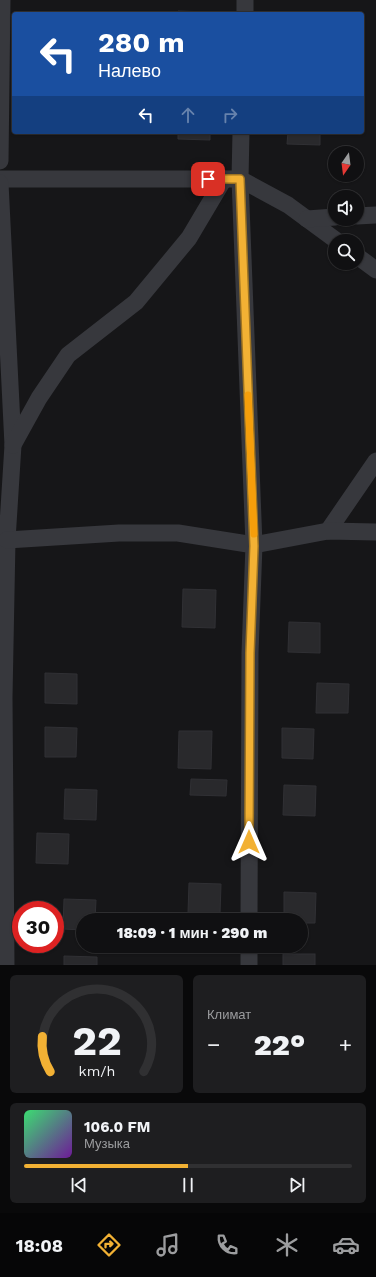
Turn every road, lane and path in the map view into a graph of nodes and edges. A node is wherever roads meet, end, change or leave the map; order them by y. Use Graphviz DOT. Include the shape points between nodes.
graph roads {
  1 [pos="2,0"];
  2 [pos="245,0"];
  3 [pos="245,12"];
  4 [pos="241,134"];
  5 [pos="0,161"];
  6 [pos="0,179"];
  7 [pos="232,179"];
  8 [pos="0,183"];
  9 [pos="376,215"];
  10 [pos="364,216"];
  11 [pos="328,218"];
  12 [pos="307,219"];
  13 [pos="328,234"];
  14 [pos="364,261"];
  15 [pos="376,270"];
  16 [pos="13,445"];
  17 [pos="376,461"];
  18 [pos="328,532"];
  19 [pos="376,532"];
  20 [pos="7,540"];
  21 [pos="254,546"];
  22 [pos="2,697"];
  23 [pos="249,913"];
  24 [pos="249,953"];
  25 [pos="6,965"];
  26 [pos="249,965"];
  1 -- 5 [label="street"];
  2 -- 3 [label="street"];
  4 -- 7 [label="street"];
  6 -- 7 [label="street"];
  7 -- 12 [label="street" via="288,205"];
  7 -- 16 [label="street" via="189,238 136,302 68,355 39,398"];
  7 -- 21 [label="street"];
  8 -- 16 [label="street"];
  9 -- 10 [label="street"];
  11 -- 12 [label="street"];
  12 -- 13 [label="street"];
  14 -- 15 [label="street"];
  16 -- 20 [label="street"];
  17 -- 18 [label="street"];
  18 -- 19 [label="street"];
  18 -- 21 [label="street"];
  20 -- 21 [label="street" via="119,533 178,533"];
  20 -- 22 [label="street"];
  21 -- 23 [label="street" via="250,653"];
  22 -- 25 [label="street"];
  24 -- 26 [label="street"];
}
